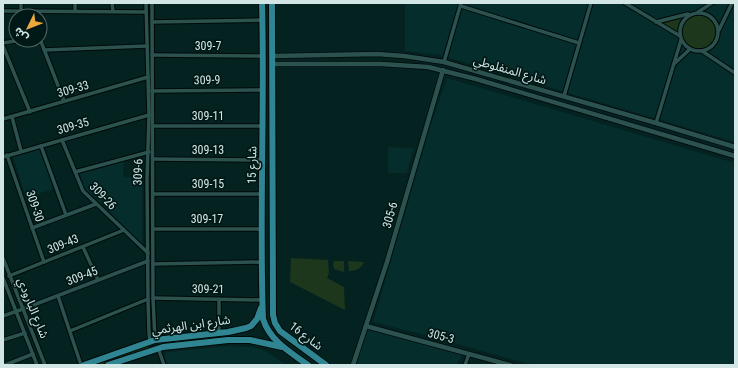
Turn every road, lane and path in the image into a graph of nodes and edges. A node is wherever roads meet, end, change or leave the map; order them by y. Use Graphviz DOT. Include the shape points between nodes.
graph roads {
  1 [pos="75,3"];
  2 [pos="112,3"];
  3 [pos="146,3"];
  4 [pos="152,3"];
  5 [pos="262,3"];
  6 [pos="272,3"];
  7 [pos="591,3"];
  8 [pos="625,3"];
  9 [pos="712,3"];
  10 [pos="461,4"];
  11 [pos="733,4"];
  12 [pos="48,11"];
  13 [pos="75,11"];
  14 [pos="113,11"];
  15 [pos="146,12"];
  16 [pos="698,12"];
  17 [pos="692,13"];
  18 [pos="263,20"];
  19 [pos="152,22"];
  20 [pos="656,22"];
  21 [pos="719,31"];
  22 [pos="680,38"];
  23 [pos="579,43"];
  24 [pos="3,44"];
  25 [pos="148,48"];
  26 [pos="690,49"];
  27 [pos="44,50"];
  28 [pos="152,50"];
  29 [pos="702,51"];
  30 [pos="152,55"];
  31 [pos="326,55"];
  32 [pos="263,56"];
  33 [pos="273,56"];
  34 [pos="399,56"];
  35 [pos="408,57"];
  36 [pos="444,62"];
  37 [pos="273,64"];
  38 [pos="326,64"];
  39 [pos="399,64"];
  40 [pos="675,64"];
  41 [pos="406,65"];
  42 [pos="443,70"];
  43 [pos="479,72"];
  44 [pos="735,73"];
  45 [pos="148,77"];
  46 [pos="476,79"];
  47 [pos="262,90"];
  48 [pos="152,91"];
  49 [pos="564,96"];
  50 [pos="64,102"];
  51 [pos="562,105"];
  52 [pos="30,112"];
  53 [pos="149,115"];
  54 [pos="12,117"];
  55 [pos="3,119"];
  56 [pos="656,123"];
  57 [pos="153,126"];
  58 [pos="263,126"];
  59 [pos="679,130"];
  60 [pos="676,138"];
  61 [pos="62,140"];
  62 [pos="41,146"];
  63 [pos="735,147"];
  64 [pos="21,151"];
  65 [pos="149,152"];
  66 [pos="5,156"];
  67 [pos="735,156"];
  68 [pos="153,159"];
  69 [pos="263,160"];
  70 [pos="75,172"];
  71 [pos="148,180"];
  72 [pos="153,180"];
  73 [pos="153,194"];
  74 [pos="262,194"];
  75 [pos="96,204"];
  76 [pos="66,215"];
  77 [pos="32,228"];
  78 [pos="262,229"];
  79 [pos="124,230"];
  80 [pos="153,230"];
  81 [pos="83,247"];
  82 [pos="148,253"];
  83 [pos="262,254"];
  84 [pos="273,254"];
  85 [pos="3,258"];
  86 [pos="148,261"];
  87 [pos="44,262"];
  88 [pos="262,262"];
  89 [pos="153,264"];
  90 [pos="9,276"];
  91 [pos="153,276"];
  92 [pos="148,277"];
  93 [pos="3,278"];
  94 [pos="98,280"];
  95 [pos="5,289"];
  96 [pos="58,296"];
  97 [pos="153,298"];
  98 [pos="148,299"];
  99 [pos="219,299"];
  100 [pos="262,300"];
  101 [pos="24,309"];
  102 [pos="17,311"];
  103 [pos="3,316"];
  104 [pos="275,323"];
  105 [pos="366,326"];
  106 [pos="265,327"];
  107 [pos="70,331"];
  108 [pos="228,332"];
  109 [pos="25,333"];
  110 [pos="218,333"];
  111 [pos="194,336"];
  112 [pos="3,340"];
  113 [pos="153,340"];
  114 [pos="228,340"];
  115 [pos="195,343"];
  116 [pos="285,348"];
  117 [pos="156,349"];
  118 [pos="33,354"];
  119 [pos="469,354"];
  120 [pos="4,365"];
  121 [pos="37,365"];
  122 [pos="45,365"];
  123 [pos="83,365"];
  124 [pos="108,365"];
  125 [pos="164,365"];
  126 [pos="308,365"];
  127 [pos="326,365"];
  128 [pos="353,365"];
  129 [pos="465,365"];
  130 [pos="510,365"];
  1 -- 13 [label="street"];
  2 -- 14 [label="street"];
  3 -- 15 [label="street, 309-6"];
  4 -- 19 [label="street, 309-6"];
  5 -- 18 [label="main road, شارع 15"];
  6 -- 33 [label="main road, شارع 15"];
  7 -- 23 [label="street"];
  8 -- 20 [label="street"];
  9 -- 16 [label="street"];
  10 -- 23 [label="street"];
  10 -- 36 [label="street"];
  11 -- 21 [label="street"];
  12 -- 13 [label="street"];
  13 -- 14 [label="street"];
  14 -- 15 [label="street"];
  15 -- 25 [label="street, 309-6"];
  16 -- 17 [label="street"];
  16 -- 21 [label="street" via="714,20"];
  17 -- 20 [label="street"];
  17 -- 22 [label="street" via="680,25"];
  18 -- 19 [label="street"];
  18 -- 32 [label="main road, شارع 15"];
  19 -- 28 [label="street, 309-6"];
  20 -- 22 [label="street"];
  21 -- 29 [label="street" via="716,42"];
  22 -- 26 [label="street"];
  22 -- 40 [label="street"];
  23 -- 49 [label="street"];
  24 -- 52 [label="street"];
  25 -- 27 [label="street"];
  25 -- 28 [label="street"];
  25 -- 45 [label="street, 309-6"];
  26 -- 29 [label="street"];
  26 -- 40 [label="street"];
  27 -- 50 [label="street"];
  28 -- 30 [label="street, 309-6"];
  29 -- 44 [label="street"];
  30 -- 32 [label="street, 309-7"];
  30 -- 48 [label="street, 309-6"];
  31 -- 33 [label="street, شارع المنفلوطي"];
  31 -- 34 [label="street, شارع المنفلوطي"];
  31 -- 38 [label="street"];
  32 -- 47 [label="main road, شارع 15"];
  33 -- 37 [label="main road, شارع 15"];
  34 -- 35 [label="street, شارع المنفلوطي"];
  34 -- 39 [label="street"];
  35 -- 36 [label="street, شارع المنفلوطي"];
  35 -- 41 [label="street" via="405,60"];
  36 -- 43 [label="street, شارع المنفلوطي"];
  37 -- 38 [label="street, شارع المنفلوطي"];
  37 -- 84 [label="main road, شارع 15"];
  38 -- 39 [label="street, شارع المنفلوطي"];
  39 -- 41 [label="street, شارع المنفلوطي"];
  40 -- 56 [label="street"];
  41 -- 42 [label="street, شارع المنفلوطي"];
  42 -- 46 [label="street, شارع المنفلوطي"];
  42 -- 105 [label="street, 305-6"];
  43 -- 46 [label="street"];
  43 -- 49 [label="street, شارع المنفلوطي"];
  45 -- 50 [label="street, 309-33"];
  45 -- 53 [label="street, 309-6"];
  46 -- 51 [label="street, شارع المنفلوطي"];
  47 -- 48 [label="street, 309-9"];
  47 -- 58 [label="main road, شارع 15"];
  48 -- 57 [label="street, 309-6"];
  49 -- 51 [label="street"];
  49 -- 56 [label="street, شارع المنفلوطي"];
  50 -- 52 [label="street, 309-33"];
  51 -- 60 [label="street, شارع المنفلوطي"];
  52 -- 54 [label="street, 309-33"];
  53 -- 61 [label="street, 309-35"];
  53 -- 65 [label="street, 309-6"];
  54 -- 55 [label="street, 309-33"];
  54 -- 64 [label="street"];
  56 -- 59 [label="street, شارع المنفلوطي"];
  57 -- 58 [label="street, 309-11"];
  57 -- 68 [label="street, 309-6"];
  58 -- 69 [label="main road, شارع 15"];
  59 -- 60 [label="street"];
  59 -- 63 [label="street, شارع المنفلوطي"];
  60 -- 67 [label="street, شارع المنفلوطي"];
  61 -- 62 [label="street, 309-35"];
  61 -- 70 [label="street, 309-26"];
  62 -- 64 [label="street, 309-35"];
  62 -- 76 [label="street"];
  64 -- 66 [label="street, 309-35"];
  65 -- 70 [label="street"];
  65 -- 71 [label="street, 309-6"];
  66 -- 77 [label="street, 309-30"];
  68 -- 69 [label="street, 309-13"];
  68 -- 72 [label="street, 309-6"];
  69 -- 74 [label="main road, شارع 15"];
  70 -- 75 [label="street, 309-26" via="83,191"];
  71 -- 72 [label="street"];
  71 -- 82 [label="street, 309-6"];
  72 -- 73 [label="street, 309-6"];
  73 -- 74 [label="street, 309-15"];
  73 -- 80 [label="street, 309-6"];
  74 -- 78 [label="main road, شارع 15"];
  75 -- 76 [label="street"];
  75 -- 79 [label="street, 309-26"];
  76 -- 77 [label="street"];
  77 -- 87 [label="street, 309-30"];
  78 -- 80 [label="street, 309-17"];
  78 -- 83 [label="main road, شارع 15"];
  79 -- 81 [label="street, 309-43"];
  79 -- 82 [label="street, 309-26"];
  80 -- 89 [label="street, 309-6"];
  81 -- 87 [label="street, 309-43"];
  81 -- 94 [label="street"];
  82 -- 86 [label="street, 309-6"];
  83 -- 84 [label="main road"];
  83 -- 88 [label="main road, شارع 15"];
  84 -- 104 [label="main road, شارع 15" via="272,294"];
  85 -- 90 [label="street, شارع البارودي"];
  86 -- 92 [label="street, 309-6"];
  86 -- 94 [label="street, 309-45"];
  87 -- 90 [label="street, 309-43"];
  88 -- 89 [label="street"];
  88 -- 100 [label="main road, شارع 15"];
  89 -- 91 [label="street, 309-6"];
  90 -- 101 [label="street, شارع البارودي"];
  91 -- 92 [label="street"];
  91 -- 97 [label="street, 309-6"];
  92 -- 98 [label="street, 309-6"];
  93 -- 95 [label="street, شارع البارودي"];
  94 -- 96 [label="street, 309-45"];
  95 -- 102 [label="street, شارع البارودي"];
  96 -- 101 [label="street, 309-45"];
  96 -- 107 [label="street"];
  97 -- 99 [label="street, 309-21"];
  97 -- 113 [label="street, 309-6"];
  98 -- 107 [label="street"];
  98 -- 113 [label="street, 309-6" via="149,333"];
  99 -- 100 [label="street, 309-21"];
  99 -- 110 [label="street"];
  100 -- 106 [label="main road, شارع 15"];
  100 -- 108 [label="main road, شارع ابن الهرثمي" via="260,314 251,326"];
  101 -- 102 [label="street, 309-45"];
  101 -- 122 [label="street, شارع البارودي"];
  102 -- 103 [label="street, 309-45"];
  102 -- 109 [label="street, شارع البارودي"];
  104 -- 127 [label="main road, شارع 16" via="280,331"];
  105 -- 119 [label="street, 305-3"];
  105 -- 128 [label="street, 305-6"];
  106 -- 116 [label="main road, شارع 16" via="275,341"];
  107 -- 123 [label="street"];
  108 -- 110 [label="main road, شارع ابن الهرثمي"];
  108 -- 114 [label="main road"];
  109 -- 112 [label="street"];
  109 -- 118 [label="street, شارع البارودي"];
  110 -- 111 [label="main road, شارع ابن الهرثمي"];
  111 -- 113 [label="main road, شارع ابن الهرثمي"];
  111 -- 115 [label="main road"];
  113 -- 117 [label="main road"];
  113 -- 123 [label="main road, شارع ابن الهرثمي"];
  114 -- 115 [label="main road, شارع ابن الهرثمي"];
  114 -- 116 [label="main road, شارع ابن الهرثمي" via="250,340"];
  115 -- 117 [label="main road, شارع ابن الهرثمي"];
  116 -- 126 [label="main road, شارع 16"];
  117 -- 124 [label="main road, شارع ابن الهرثمي"];
  117 -- 125 [label="street"];
  118 -- 120 [label="street"];
  118 -- 121 [label="street, شارع البارودي"];
  119 -- 129 [label="street"];
  119 -- 130 [label="street, 305-3"];
}
